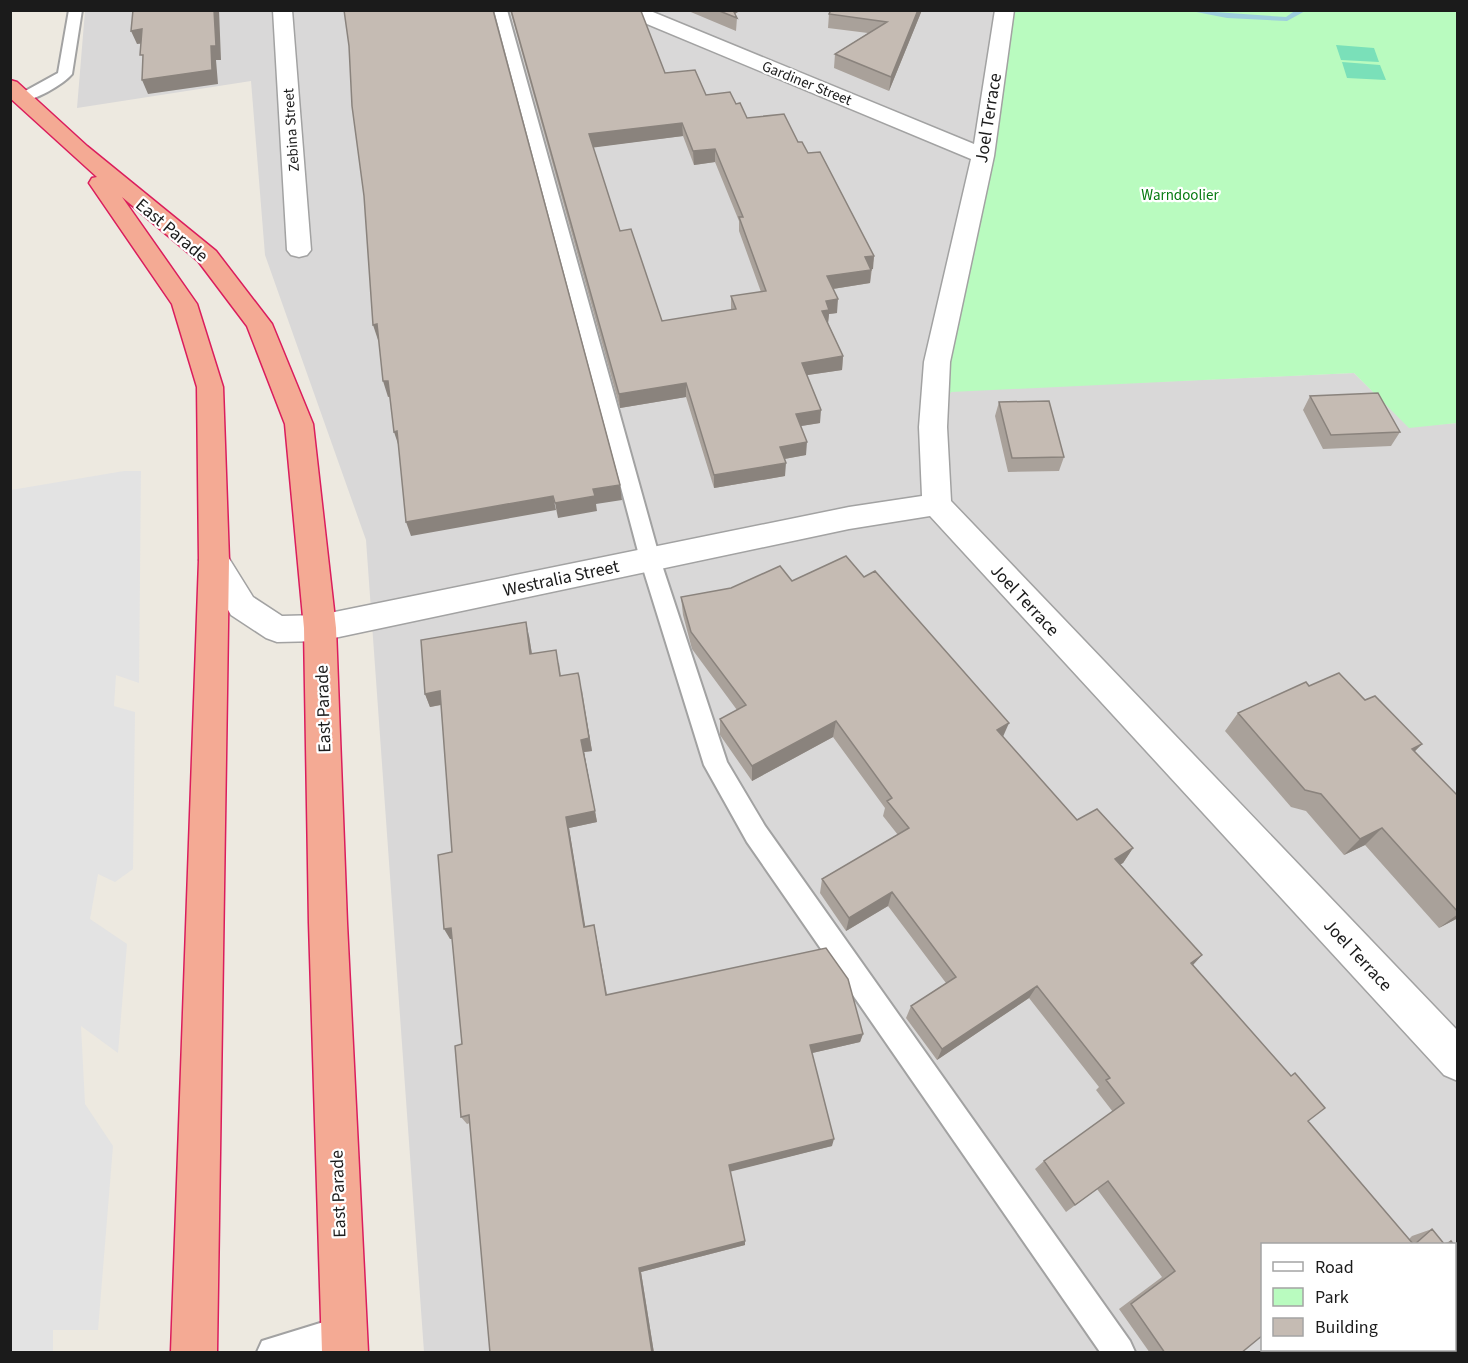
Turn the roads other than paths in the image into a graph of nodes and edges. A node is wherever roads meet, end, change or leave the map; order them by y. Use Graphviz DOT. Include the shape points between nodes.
graph roads {
  1 [pos="76,10"];
  2 [pos="282,10"];
  3 [pos="500,10"];
  4 [pos="630,10"];
  5 [pos="1005,10"];
  6 [pos="17,92"];
  7 [pos="78,152"];
  8 [pos="983,156"];
  9 [pos="299,250"];
  10 [pos="937,504"];
  11 [pos="650,559"];
  12 [pos="214,560"];
  13 [pos="320,627"];
  14 [pos="1458,1061"];
  15 [pos="344,1342"];
  16 [pos="194,1353"];
  17 [pos="273,1353"];
  18 [pos="1119,1353"];
  1 -- 6 [label="lane" via="65,74"];
  2 -- 9 [label="street, Zebina Street"];
  3 -- 11 [label="lane"];
  4 -- 8 [label="street, Gardiner Street"];
  5 -- 8 [label="street, Joel Terrace"];
  6 -- 7 [label="highway, East Parade"];
  7 -- 12 [label="highway, East Parade" via="184,304 210,387"];
  7 -- 13 [label="highway, East Parade" via="207,256 259,324 299,424"];
  8 -- 10 [label="street, Joel Terrace" via="937,362 933,428"];
  10 -- 11 [label="street, Westralia Street"];
  10 -- 14 [label="street, Joel Terrace"];
  11 -- 13 [label="street, Westralia Street"];
  11 -- 18 [label="lane" via="716,765 756,834"];
  12 -- 13 [label="street, Westralia Street" via="242,606 277,629"];
  12 -- 16 [label="highway, East Parade"];
  13 -- 15 [label="highway, East Parade"];
  15 -- 17 [label="lane"];
}
